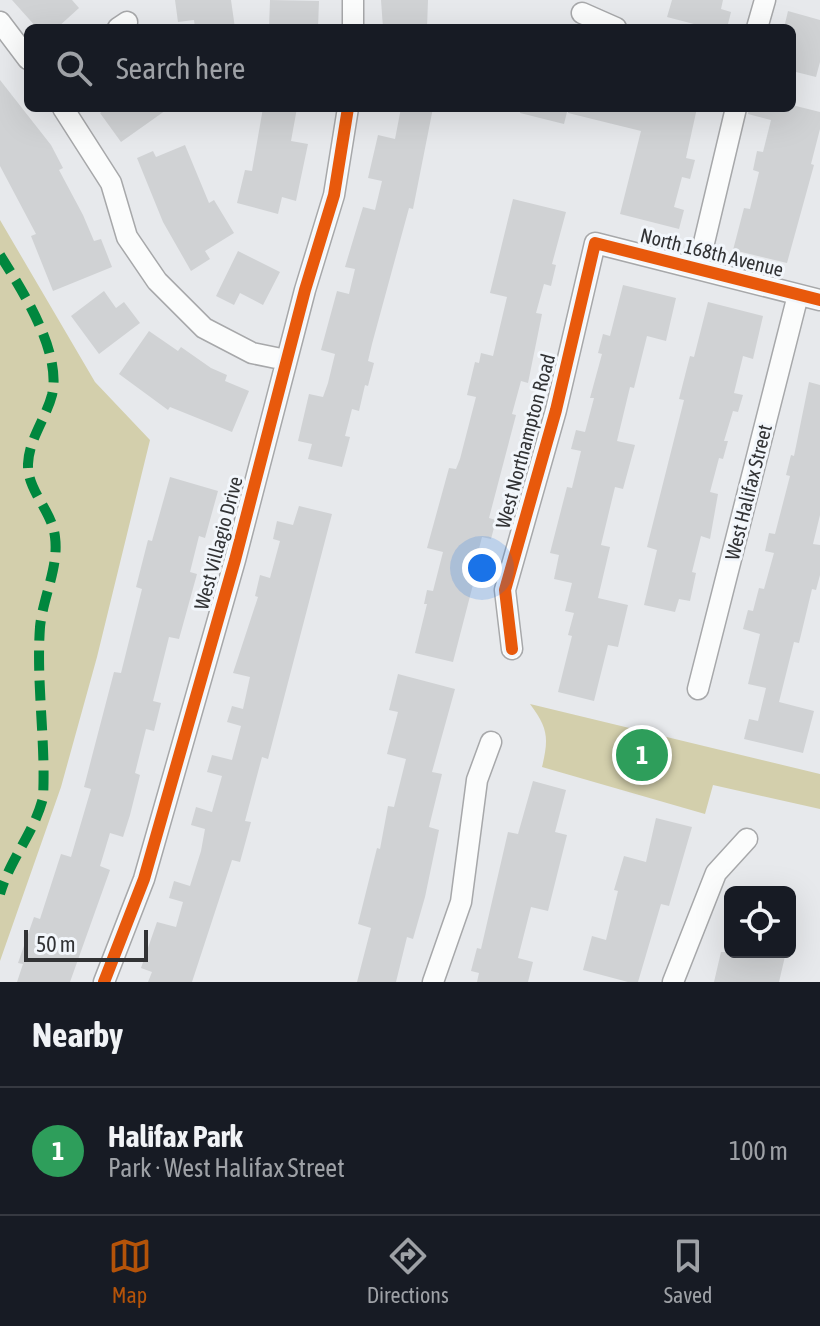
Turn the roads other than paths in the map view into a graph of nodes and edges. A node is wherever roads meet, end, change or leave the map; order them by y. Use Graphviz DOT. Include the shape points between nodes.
graph roads {
  1 [pos="353,0"];
  2 [pos="765,0"];
  3 [pos="582,13"];
  4 [pos="0,22"];
  5 [pos="353,24"];
  6 [pos="607,24"];
  7 [pos="758,24"];
  8 [pos="24,54"];
  9 [pos="66,112"];
  10 [pos="347,112"];
  11 [pos="735,112"];
  12 [pos="595,243"];
  13 [pos="698,268"];
  14 [pos="798,295"];
  15 [pos="820,300"];
  16 [pos="286,360"];
  17 [pos="512,649"];
  18 [pos="698,689"];
  19 [pos="491,742"];
  20 [pos="747,839"];
  21 [pos="104,982"];
  22 [pos="433,982"];
  23 [pos="673,982"];
  1 -- 5 [label="street"];
  2 -- 7 [label="street"];
  3 -- 6 [label="street"];
  4 -- 8 [label="street"];
  9 -- 16 [label="street" via="111,183 127,237 157,281 204,328 252,353"];
  10 -- 16 [label="street, West Villagio Drive" via="334,195"];
  11 -- 13 [label="street"];
  12 -- 13 [label="street, North 168th Avenue"];
  12 -- 17 [label="street, West Northampton Road" via="556,410 505,590"];
  13 -- 14 [label="street, North 168th Avenue"];
  14 -- 15 [label="street, North 168th Avenue"];
  14 -- 18 [label="street, West Halifax Street"];
  16 -- 21 [label="street, West Villagio Drive" via="144,879"];
  19 -- 22 [label="street" via="477,780 461,902"];
  20 -- 23 [label="street" via="716,873"];
}
